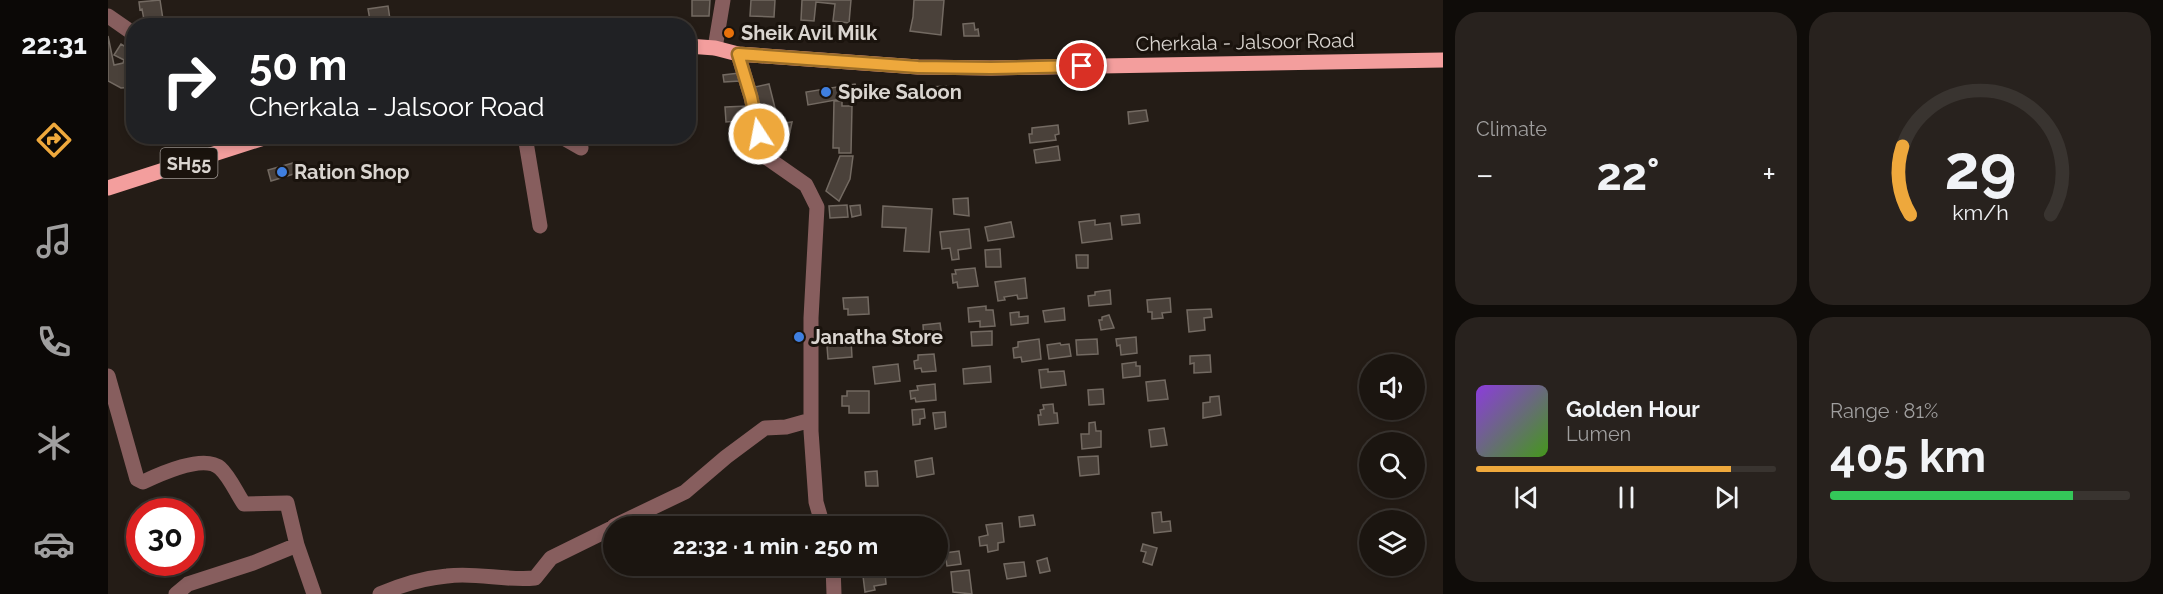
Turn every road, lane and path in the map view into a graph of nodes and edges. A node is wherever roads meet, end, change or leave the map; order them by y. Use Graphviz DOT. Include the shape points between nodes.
graph roads {
  1 [pos="723,0"];
  2 [pos="108,16"];
  3 [pos="126,28"];
  4 [pos="696,47"];
  5 [pos="715,48"];
  6 [pos="738,54"];
  7 [pos="1443,60"];
  8 [pos="245,144"];
  9 [pos="526,144"];
  10 [pos="574,144"];
  11 [pos="581,148"];
  12 [pos="108,188"];
  13 [pos="540,226"];
  14 [pos="108,376"];
  15 [pos="811,420"];
  16 [pos="637,516"];
  17 [pos="820,516"];
  18 [pos="603,532"];
  19 [pos="297,545"];
  20 [pos="833,576"];
  21 [pos="177,594"];
  22 [pos="314,594"];
  23 [pos="380,594"];
  24 [pos="834,594"];
  1 -- 5 [label="street"];
  2 -- 3 [label="street"];
  4 -- 5 [label="main road, Cherkala - Jalsoor Road"];
  5 -- 6 [label="main road, Cherkala - Jalsoor Road"];
  6 -- 7 [label="main road, Cherkala - Jalsoor Road" via="918,67 991,68"];
  6 -- 15 [label="street" via="763,155 806,185 817,207"];
  8 -- 12 [label="main road, SH55"];
  9 -- 13 [label="street"];
  10 -- 11 [label="street"];
  14 -- 19 [label="street" via="137,479 143,482 204,462 219,468 244,504 287,503"];
  15 -- 16 [label="street" via="765,428 686,492"];
  15 -- 17 [label="street"];
  18 -- 23 [label="street" via="551,558 535,578 448,575"];
  19 -- 21 [label="street" via="188,585"];
  19 -- 22 [label="street"];
  20 -- 24 [label="street"];
}
